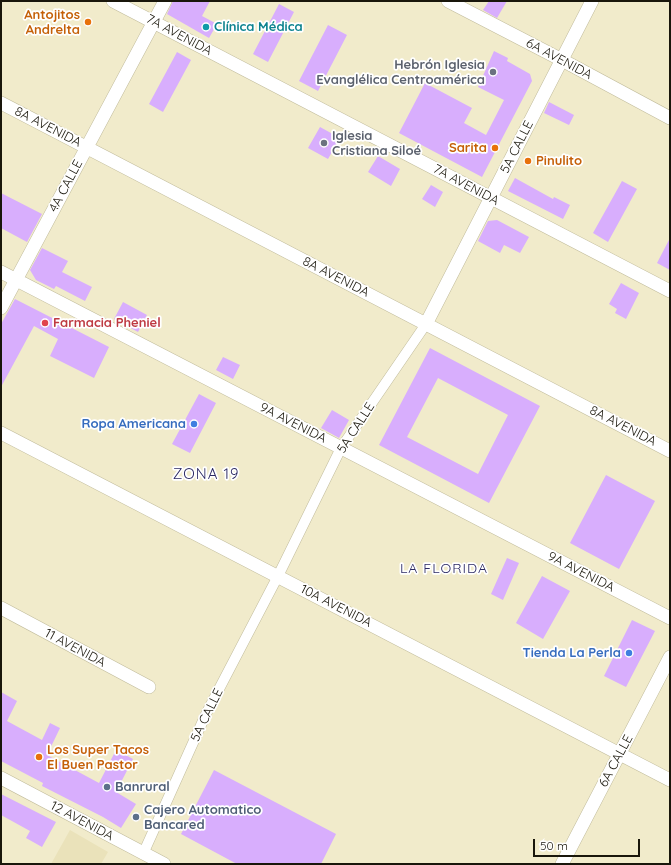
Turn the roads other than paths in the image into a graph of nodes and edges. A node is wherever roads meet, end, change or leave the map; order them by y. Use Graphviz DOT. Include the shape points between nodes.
graph roads {
  1 [pos="113,1"];
  2 [pos="165,1"];
  3 [pos="448,1"];
  4 [pos="592,1"];
  5 [pos="154,22"];
  6 [pos="562,60"];
  7 [pos="1,103"];
  8 [pos="670,118"];
  9 [pos="87,147"];
  10 [pos="491,198"];
  11 [pos="1,272"];
  12 [pos="16,280"];
  13 [pos="670,291"];
  14 [pos="1,308"];
  15 [pos="426,324"];
  16 [pos="1,433"];
  17 [pos="341,448"];
  18 [pos="670,451"];
  19 [pos="278,576"];
  20 [pos="1,608"];
  21 [pos="670,618"];
  22 [pos="670,657"];
  23 [pos="149,688"];
  24 [pos="620,754"];
  25 [pos="1,778"];
  26 [pos="670,780"];
  27 [pos="140,859"];
  28 [pos="164,864"];
  29 [pos="562,864"];
  1 -- 5 [label="street, 7A AVENIDA"];
  2 -- 5 [label="street, 4A CALLE"];
  3 -- 6 [label="street, 6A AVENIDA"];
  4 -- 6 [label="street, 5A CALLE"];
  5 -- 9 [label="street, 4A CALLE"];
  5 -- 10 [label="street, 7A AVENIDA"];
  6 -- 8 [label="street, 6A AVENIDA"];
  6 -- 10 [label="street, 5A CALLE"];
  7 -- 9 [label="street, 8A AVENIDA"];
  9 -- 12 [label="street, 4A CALLE"];
  9 -- 15 [label="street, 8A AVENIDA"];
  10 -- 13 [label="street, 7A AVENIDA"];
  10 -- 15 [label="street, 5A CALLE"];
  11 -- 12 [label="street, 9A AVENIDA"];
  12 -- 14 [label="street, 4A CALLE"];
  12 -- 17 [label="street, 9A AVENIDA"];
  15 -- 17 [label="street, 5A CALLE"];
  15 -- 18 [label="street, 8A AVENIDA"];
  16 -- 19 [label="street, 10A AVENIDA"];
  17 -- 19 [label="street, 5A CALLE"];
  17 -- 21 [label="street, 9A AVENIDA"];
  19 -- 24 [label="street, 10A AVENIDA"];
  19 -- 27 [label="street, 5A CALLE" via="206,714"];
  20 -- 23 [label="street, 11 AVENIDA"];
  22 -- 24 [label="street, 6A CALLE"];
  24 -- 26 [label="street, 10A AVENIDA"];
  24 -- 29 [label="street, 6A CALLE"];
  25 -- 27 [label="street, 12 AVENIDA"];
  27 -- 28 [label="street, 12 AVENIDA"];
}
